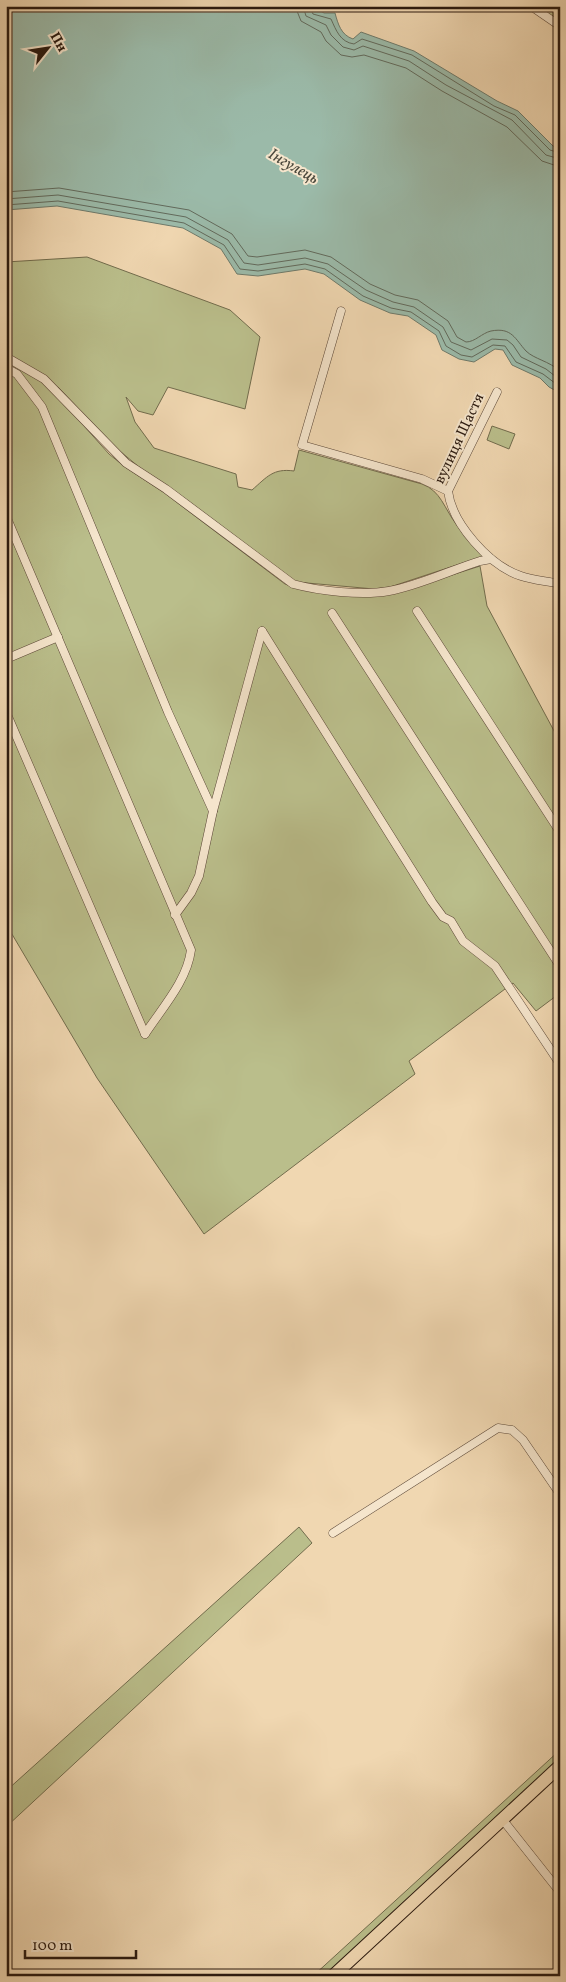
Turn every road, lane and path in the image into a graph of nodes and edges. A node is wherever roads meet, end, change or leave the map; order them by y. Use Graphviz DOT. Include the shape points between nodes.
graph roads {
  1 [pos="531,6"];
  2 [pos="560,26"];
  3 [pos="341,311"];
  4 [pos="6,357"];
  5 [pos="6,368"];
  6 [pos="497,392"];
  7 [pos="448,491"];
  8 [pos="6,516"];
  9 [pos="491,559"];
  10 [pos="560,584"];
  11 [pos="417,611"];
  12 [pos="332,613"];
  13 [pos="58,637"];
  14 [pos="6,659"];
  15 [pos="6,712"];
  16 [pos="213,811"];
  17 [pos="560,832"];
  18 [pos="175,915"];
  19 [pos="560,966"];
  20 [pos="560,1064"];
  21 [pos="560,1494"];
  22 [pos="333,1533"];
  23 [pos="560,1766"];
  24 [pos="502,1819"];
  25 [pos="560,1892"];
  26 [pos="333,1976"];
  1 -- 2 [label="street"];
  3 -- 7 [label="street" via="302,445 422,479"];
  4 -- 9 [label="street" via="44,379 126,463 293,584 383,592"];
  5 -- 16 [label="street" via="16,374 42,407 172,721"];
  6 -- 7 [label="street, вулиця Щастя"];
  7 -- 9 [label="street, вулиця Щастя" via="450,506 457,519"];
  8 -- 13 [label="street"];
  9 -- 10 [label="street, вулиця Щастя" via="521,576"];
  11 -- 17 [label="street"];
  12 -- 19 [label="street"];
  13 -- 14 [label="street"];
  13 -- 18 [label="street"];
  15 -- 18 [label="street" via="145,1034 189,963 191,950"];
  16 -- 18 [label="street" via="199,876 191,894"];
  16 -- 20 [label="street" via="262,630 432,902 443,917 451,921 463,941 495,966"];
  21 -- 22 [label="street" via="523,1440 512,1430 498,1428"];
  23 -- 24 [label="main road"];
  24 -- 25 [label="street"];
  24 -- 26 [label="main road"];
}
